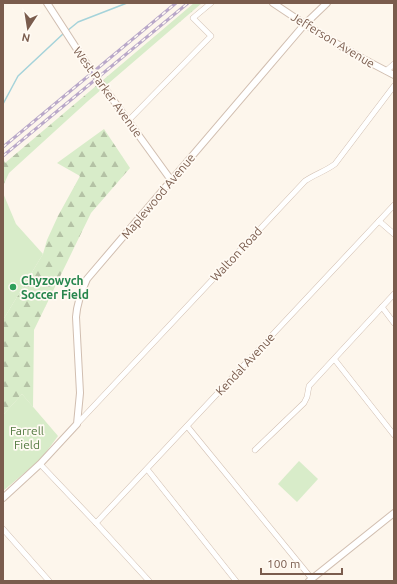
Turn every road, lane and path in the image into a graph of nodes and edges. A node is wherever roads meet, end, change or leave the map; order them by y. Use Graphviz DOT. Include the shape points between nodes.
graph roads {
  1 [pos="47,3"];
  2 [pos="211,3"];
  3 [pos="273,3"];
  4 [pos="327,3"];
  5 [pos="304,25"];
  6 [pos="394,64"];
  7 [pos="386,71"];
  8 [pos="394,75"];
  9 [pos="394,86"];
  10 [pos="129,120"];
  11 [pos="171,180"];
  12 [pos="394,205"];
  13 [pos="378,221"];
  14 [pos="394,234"];
  15 [pos="394,294"];
  16 [pos="382,307"];
  17 [pos="394,323"];
  18 [pos="335,360"];
  19 [pos="77,424"];
  20 [pos="187,426"];
  21 [pos="394,436"];
  22 [pos="255,450"];
  23 [pos="40,464"];
  24 [pos="147,469"];
  25 [pos="3,498"];
  26 [pos="394,513"];
  27 [pos="96,523"];
  28 [pos="3,529"];
  29 [pos="311,580"];
  30 [pos="49,581"];
  31 [pos="149,581"];
  32 [pos="236,581"];
  1 -- 10 [label="street, West Parker Avenue"];
  2 -- 10 [label="street" via="193,18 211,36"];
  3 -- 5 [label="street, Jefferson Avenue"];
  4 -- 5 [label="street, Maplewood Avenue"];
  5 -- 7 [label="street, Jefferson Avenue"];
  5 -- 11 [label="street, Maplewood Avenue"];
  6 -- 7 [label="street"];
  7 -- 8 [label="street, Jefferson Avenue"];
  9 -- 19 [label="street, Walton Road" via="335,164 305,181"];
  10 -- 11 [label="street, West Parker Avenue"];
  11 -- 19 [label="street, Maplewood Avenue" via="87,279 80,292 76,317 80,393"];
  12 -- 13 [label="street, Kendal Avenue"];
  13 -- 14 [label="street"];
  13 -- 20 [label="street, Kendal Avenue"];
  15 -- 16 [label="street"];
  16 -- 17 [label="street"];
  16 -- 18 [label="street"];
  18 -- 21 [label="street"];
  18 -- 22 [label="street" via="309,386 304,403"];
  19 -- 23 [label="street"];
  20 -- 24 [label="street, Kendal Avenue"];
  20 -- 29 [label="street"];
  23 -- 25 [label="street"];
  23 -- 27 [label="street"];
  24 -- 27 [label="street, Kendal Avenue"];
  24 -- 32 [label="street"];
  26 -- 29 [label="street"];
  27 -- 31 [label="street"];
  28 -- 30 [label="street"];
}
